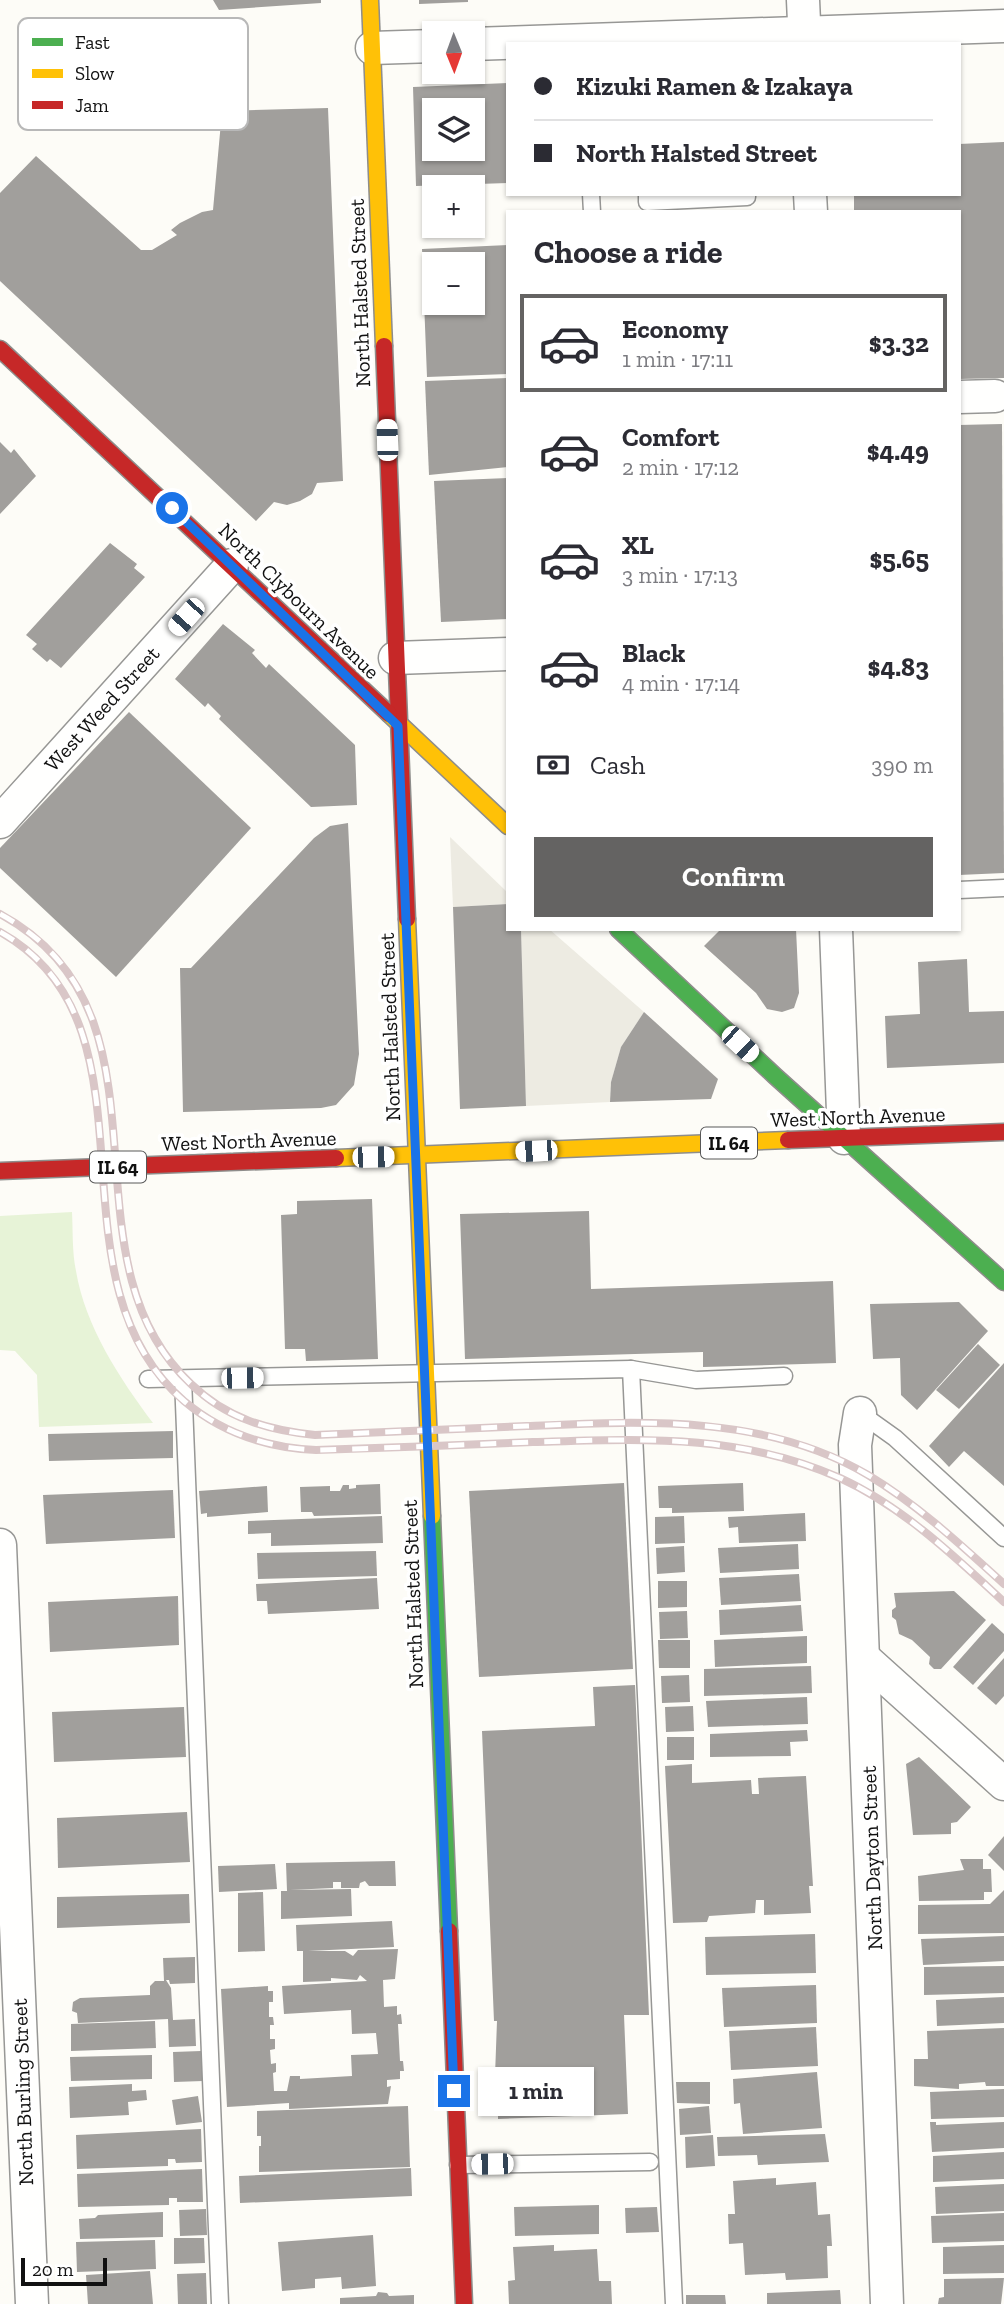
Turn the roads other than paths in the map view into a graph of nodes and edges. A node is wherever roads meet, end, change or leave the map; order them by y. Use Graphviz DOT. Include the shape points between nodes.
graph roads {
  1 [pos="370,0"];
  2 [pos="803,0"];
  3 [pos="1004,26"];
  4 [pos="804,39"];
  5 [pos="585,42"];
  6 [pos="506,43"];
  7 [pos="485,44"];
  8 [pos="422,46"];
  9 [pos="372,48"];
  10 [pos="647,196"];
  11 [pos="747,196"];
  12 [pos="0,349"];
  13 [pos="995,396"];
  14 [pos="961,397"];
  15 [pos="232,565"];
  16 [pos="506,654"];
  17 [pos="396,658"];
  18 [pos="398,726"];
  19 [pos="0,822"];
  20 [pos="506,824"];
  21 [pos="1004,888"];
  22 [pos="961,890"];
  23 [pos="620,931"];
  24 [pos="836,931"];
  25 [pos="1004,1132"];
  26 [pos="844,1138"];
  27 [pos="416,1156"];
  28 [pos="0,1171"];
  29 [pos="1004,1282"];
  30 [pos="631,1369"];
  31 [pos="425,1373"];
  32 [pos="784,1376"];
  33 [pos="148,1379"];
  34 [pos="183,1379"];
  35 [pos="860,1413"];
  36 [pos="1004,1538"];
  37 [pos="0,1545"];
  38 [pos="865,1659"];
  39 [pos="1004,1784"];
  40 [pos="650,2162"];
  41 [pos="458,2165"];
  42 [pos="32,2304"];
  43 [pos="220,2304"];
  44 [pos="464,2304"];
  45 [pos="674,2304"];
  46 [pos="887,2304"];
  1 -- 9 [label="main road, North Halsted Street"];
  2 -- 4 [label="street"];
  3 -- 4 [label="street"];
  4 -- 5 [label="street"];
  6 -- 7 [label="street"];
  8 -- 9 [label="street"];
  9 -- 17 [label="main road, North Halsted Street"];
  10 -- 11 [label="lane" via="647,202"];
  12 -- 15 [label="main road, North Clybourn Avenue"];
  13 -- 14 [label="street"];
  15 -- 18 [label="main road, North Clybourn Avenue"];
  15 -- 19 [label="street, West Weed Street"];
  16 -- 17 [label="street"];
  17 -- 18 [label="main road, North Halsted Street"];
  18 -- 20 [label="main road, North Clybourn Avenue"];
  18 -- 27 [label="main road, North Halsted Street"];
  21 -- 22 [label="lane"];
  23 -- 26 [label="main road"];
  24 -- 26 [label="street"];
  25 -- 26 [label="main road, West North Avenue / IL 64"];
  26 -- 27 [label="main road, West North Avenue / IL 64"];
  26 -- 29 [label="main road"];
  27 -- 28 [label="main road, West North Avenue / IL 64"];
  27 -- 31 [label="main road, North Halsted Street"];
  30 -- 31 [label="lane"];
  30 -- 32 [label="lane" via="696,1380"];
  30 -- 45 [label="lane"];
  31 -- 34 [label="lane"];
  31 -- 41 [label="main road, North Halsted Street"];
  33 -- 34 [label="lane"];
  34 -- 43 [label="lane"];
  35 -- 36 [label="lane" via="895,1438"];
  35 -- 38 [label="street, North Dayton Street" via="855,1445"];
  37 -- 42 [label="street, North Burling Street"];
  38 -- 39 [label="street"];
  38 -- 46 [label="street, North Dayton Street"];
  40 -- 41 [label="lane"];
  41 -- 44 [label="main road, North Halsted Street"];
}
